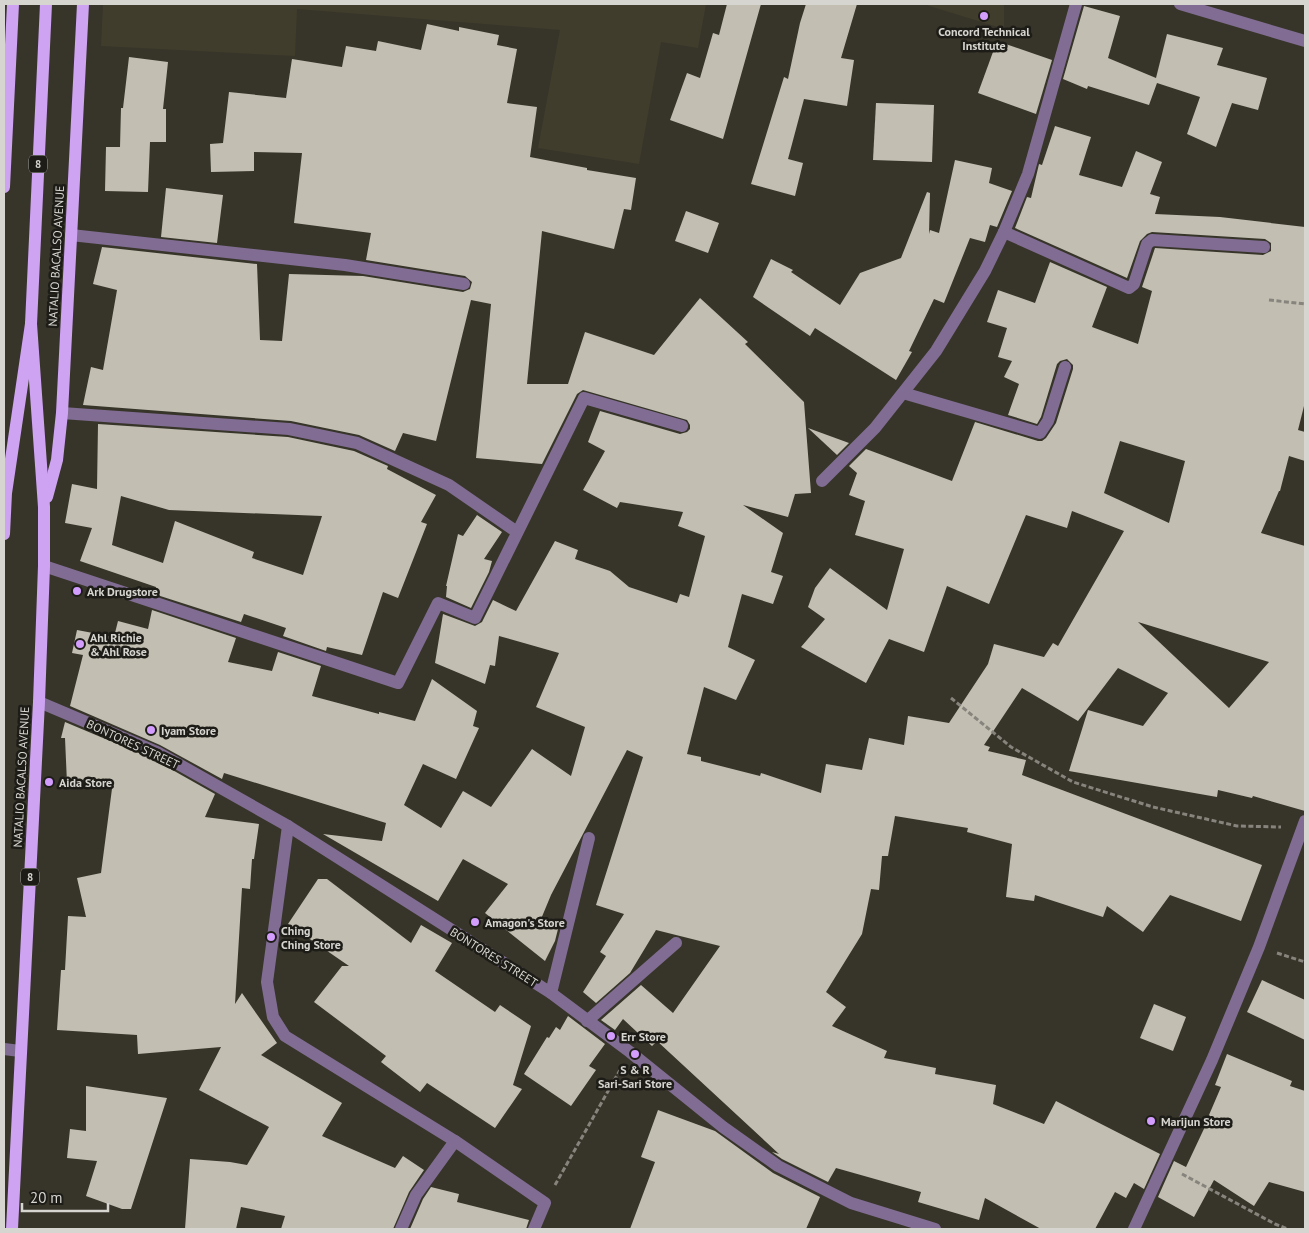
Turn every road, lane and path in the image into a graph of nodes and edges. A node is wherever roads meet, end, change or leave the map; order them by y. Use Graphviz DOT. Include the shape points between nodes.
graph roads {
  1 [pos="13,4"];
  2 [pos="46,4"];
  3 [pos="83,4"];
  4 [pos="1076,4"];
  5 [pos="1180,4"];
  6 [pos="1305,41"];
  7 [pos="4,187"];
  8 [pos="1004,232"];
  9 [pos="71,235"];
  10 [pos="1264,247"];
  11 [pos="464,284"];
  12 [pos="1269,300"];
  13 [pos="1305,304"];
  14 [pos="31,324"];
  15 [pos="1065,367"];
  16 [pos="903,393"];
  17 [pos="62,413"];
  18 [pos="682,426"];
  19 [pos="4,448"];
  20 [pos="822,481"];
  21 [pos="6,493"];
  22 [pos="44,507"];
  23 [pos="517,532"];
  24 [pos="4,534"];
  25 [pos="44,566"];
  26 [pos="951,698"];
  27 [pos="39,702"];
  28 [pos="1304,825"];
  29 [pos="288,826"];
  30 [pos="588,838"];
  31 [pos="676,943"];
  32 [pos="1259,947"];
  33 [pos="1305,962"];
  34 [pos="551,993"];
  35 [pos="588,1020"];
  36 [pos="4,1049"];
  37 [pos="20,1051"];
  38 [pos="630,1052"];
  39 [pos="455,1141"];
  40 [pos="1164,1164"];
  41 [pos="545,1203"];
  42 [pos="12,1229"];
  43 [pos="402,1229"];
  44 [pos="534,1229"];
  45 [pos="935,1229"];
  46 [pos="1134,1229"];
  47 [pos="1288,1229"];
  1 -- 7 [label="main road"];
  2 -- 14 [label="main road, 8"];
  3 -- 9 [label="main road, NATALIO BACALSO AVENUE / 8"];
  4 -- 8 [label="street" via="1028,174"];
  5 -- 6 [label="street"];
  8 -- 10 [label="street" via="1129,288 1134,284 1152,240"];
  8 -- 16 [label="street" via="985,271 936,351"];
  9 -- 11 [label="street" via="344,265"];
  9 -- 17 [label="main road, NATALIO BACALSO AVENUE / 8"];
  12 -- 13 [label="path"];
  14 -- 21 [label="main road, NATALIO BACALSO AVENUE / 8"];
  14 -- 22 [label="main road, NATALIO BACALSO AVENUE / 8"];
  15 -- 16 [label="street" via="1048,421 1040,433"];
  16 -- 20 [label="street" via="875,428"];
  17 -- 22 [label="main road, NATALIO BACALSO AVENUE / 8" via="57,460"];
  17 -- 23 [label="street" via="289,429 357,443 449,485"];
  18 -- 23 [label="street" via="584,398"];
  19 -- 21 [label="main road, NATALIO BACALSO AVENUE / 8"];
  21 -- 24 [label="main road, NATALIO BACALSO AVENUE / 8"];
  22 -- 25 [label="main road, NATALIO BACALSO AVENUE / 8"];
  23 -- 25 [label="street" via="475,618 438,603 398,683"];
  25 -- 27 [label="main road, NATALIO BACALSO AVENUE / 8"];
  26 -- 28 [label="path" via="1011,747 1072,782 1152,807 1238,826"];
  27 -- 29 [label="street, BONTORES STREET" via="157,752"];
  27 -- 37 [label="main road, NATALIO BACALSO AVENUE / 8"];
  28 -- 32 [label="street"];
  29 -- 34 [label="street, BONTORES STREET"];
  29 -- 39 [label="street" via="267,982 274,1017 285,1036"];
  30 -- 34 [label="street"];
  31 -- 35 [label="street"];
  32 -- 33 [label="path"];
  32 -- 40 [label="street"];
  34 -- 35 [label="street, BONTORES STREET"];
  35 -- 38 [label="street, BONTORES STREET"];
  36 -- 37 [label="street"];
  37 -- 42 [label="main road, NATALIO BACALSO AVENUE / 8"];
  38 -- 41 [label="path"];
  38 -- 45 [label="street, BONTORES STREET" via="723,1127 778,1166 851,1203"];
  39 -- 41 [label="street"];
  39 -- 43 [label="street" via="416,1195"];
  40 -- 46 [label="street"];
  40 -- 47 [label="path"];
  41 -- 44 [label="street"];
}
